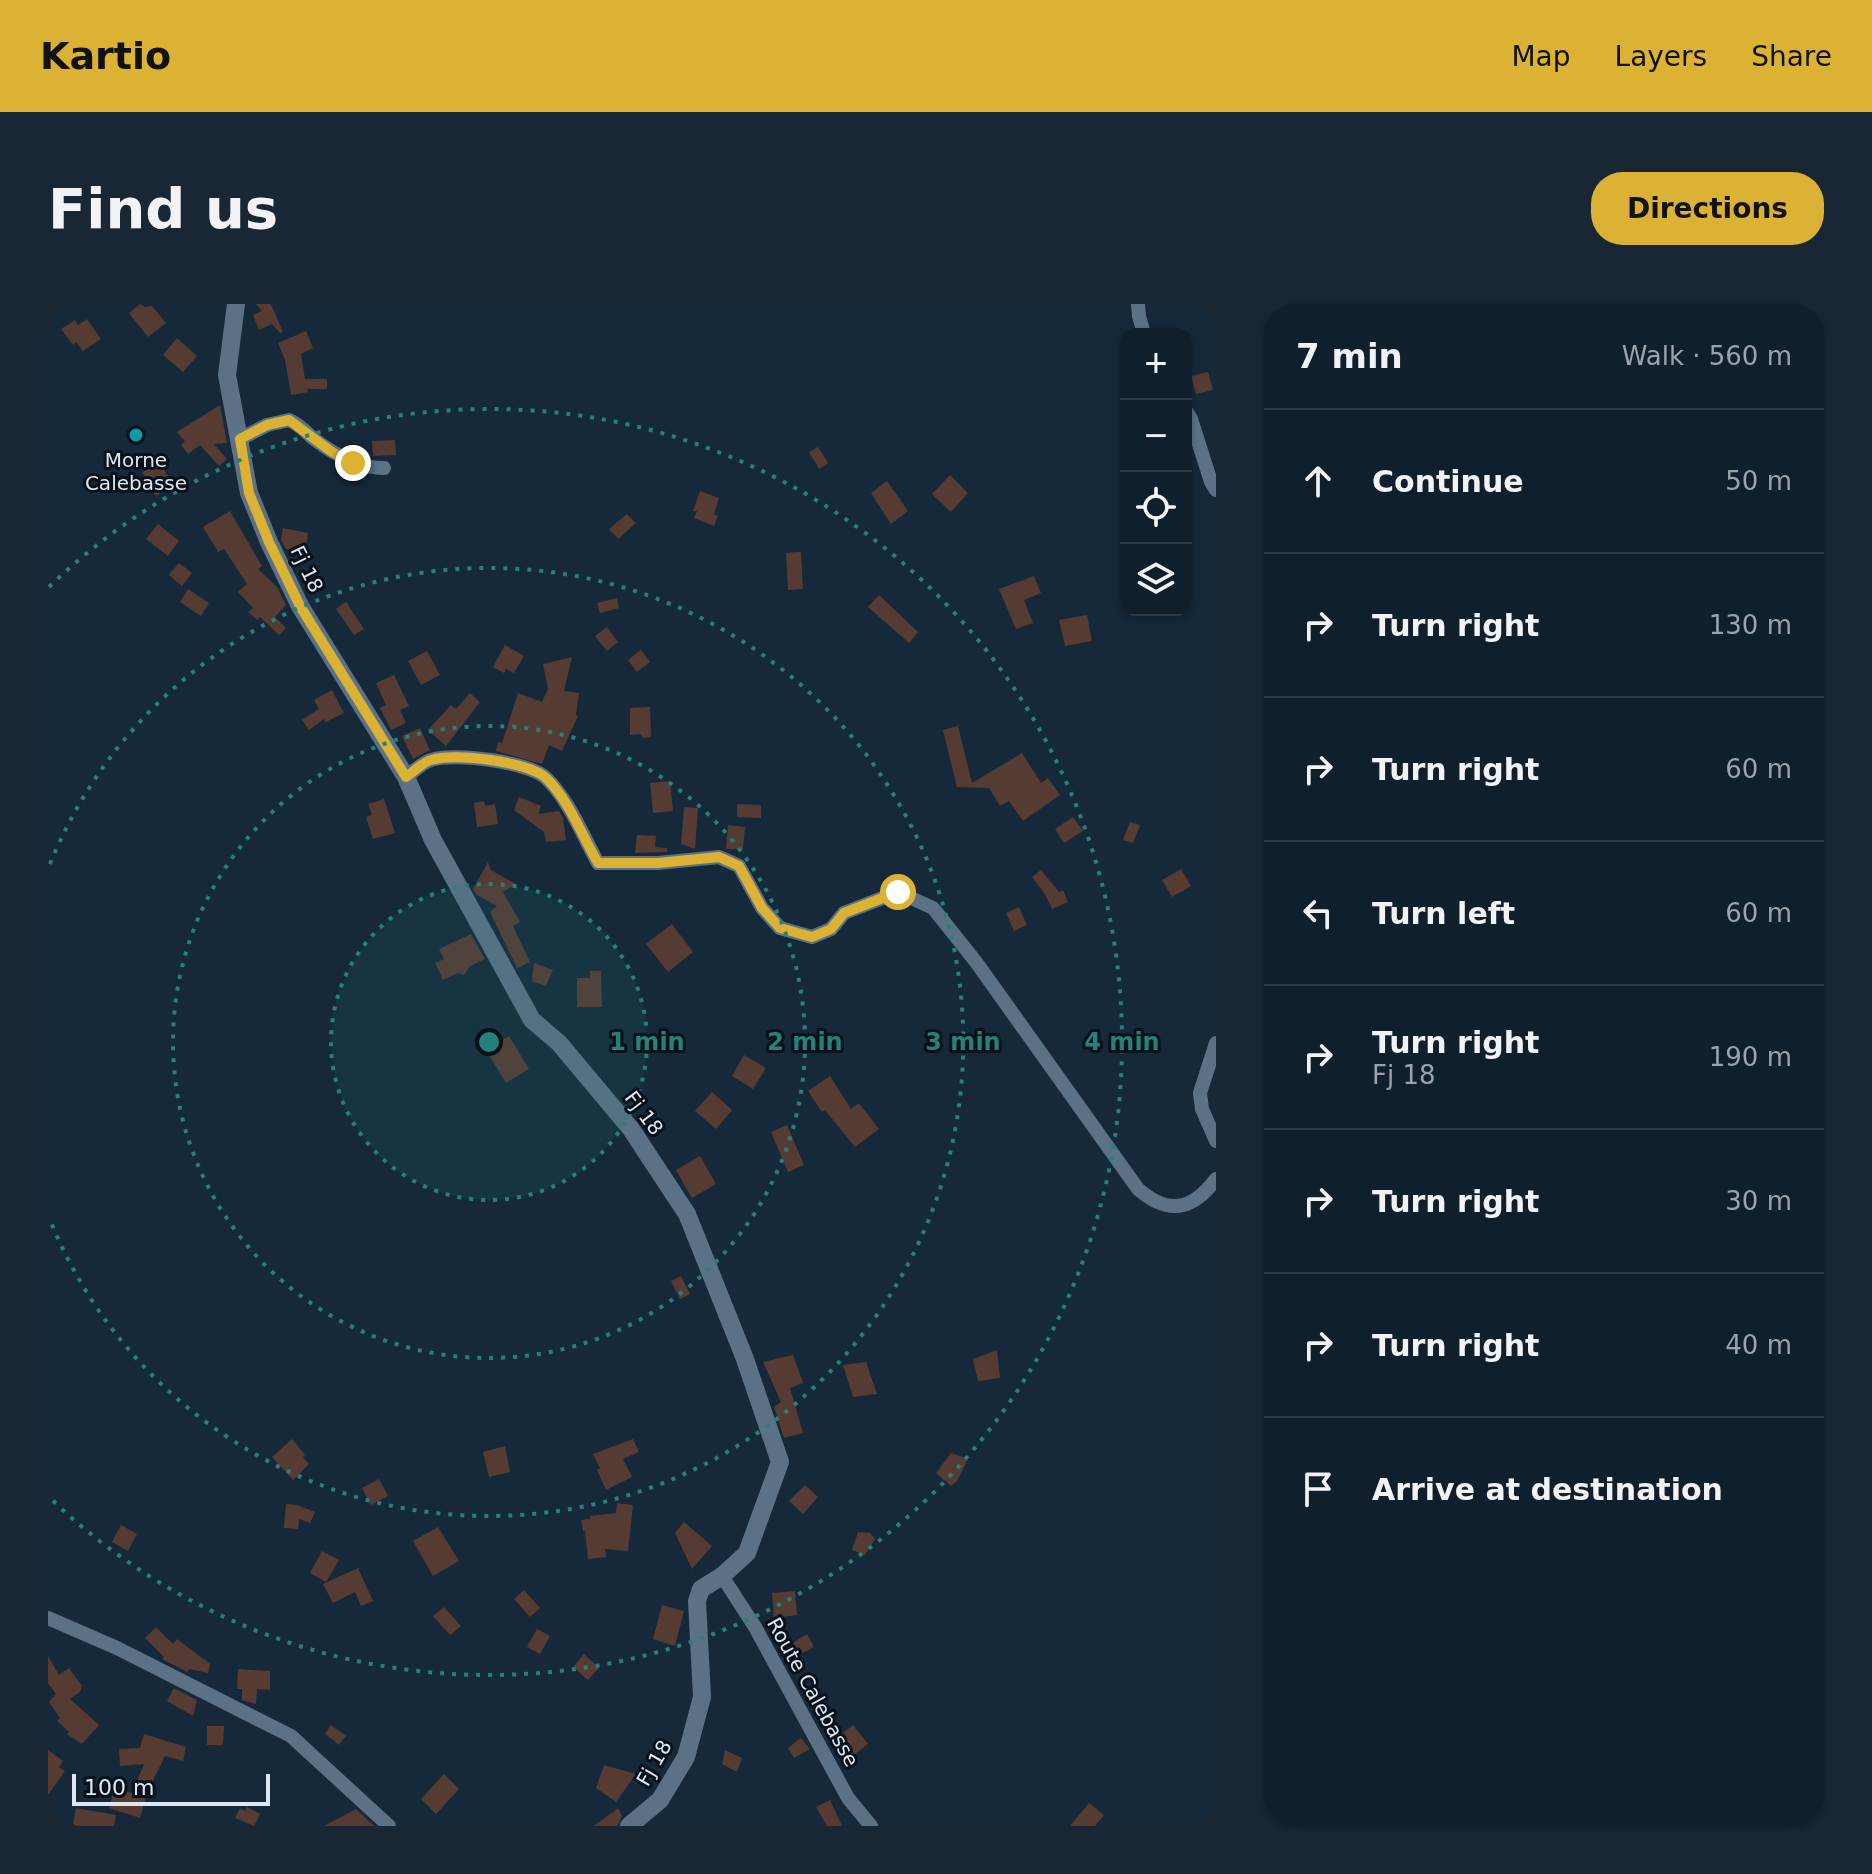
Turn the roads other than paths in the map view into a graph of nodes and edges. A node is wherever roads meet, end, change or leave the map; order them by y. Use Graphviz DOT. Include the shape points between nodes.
graph roads {
  1 [pos="236,304"];
  2 [pos="1138,304"];
  3 [pos="1143,328"];
  4 [pos="1192,422"];
  5 [pos="240,439"];
  6 [pos="384,468"];
  7 [pos="1216,490"];
  8 [pos="406,777"];
  9 [pos="1216,1043"];
  10 [pos="1216,1141"];
  11 [pos="1216,1179"];
  12 [pos="722,1576"];
  13 [pos="48,1618"];
  14 [pos="389,1826"];
  15 [pos="629,1826"];
  16 [pos="871,1826"];
  1 -- 5 [label="street, Fj 18" via="227,375"];
  2 -- 3 [label="street"];
  4 -- 7 [label="street"];
  5 -- 6 [label="street" via="289,420 353,463"];
  5 -- 8 [label="street, Fj 18" via="249,493 300,606"];
  8 -- 11 [label="street" via="430,760 467,757 526,768 545,776 598,863 719,857 739,866 780,928 812,937 831,929 844,913 898,892 933,908 1138,1189 1169,1207 1199,1197"];
  8 -- 12 [label="street, Fj 18" via="433,840 532,1020 559,1043 631,1129 687,1214 745,1359 780,1462 747,1553"];
  9 -- 10 [label="street" via="1200,1093"];
  12 -- 15 [label="street, Fj 18" via="701,1589 697,1601 702,1697 686,1757 660,1800"];
  12 -- 16 [label="street, Route Calebasse" via="848,1798"];
  13 -- 14 [label="street" via="291,1736"];
}
